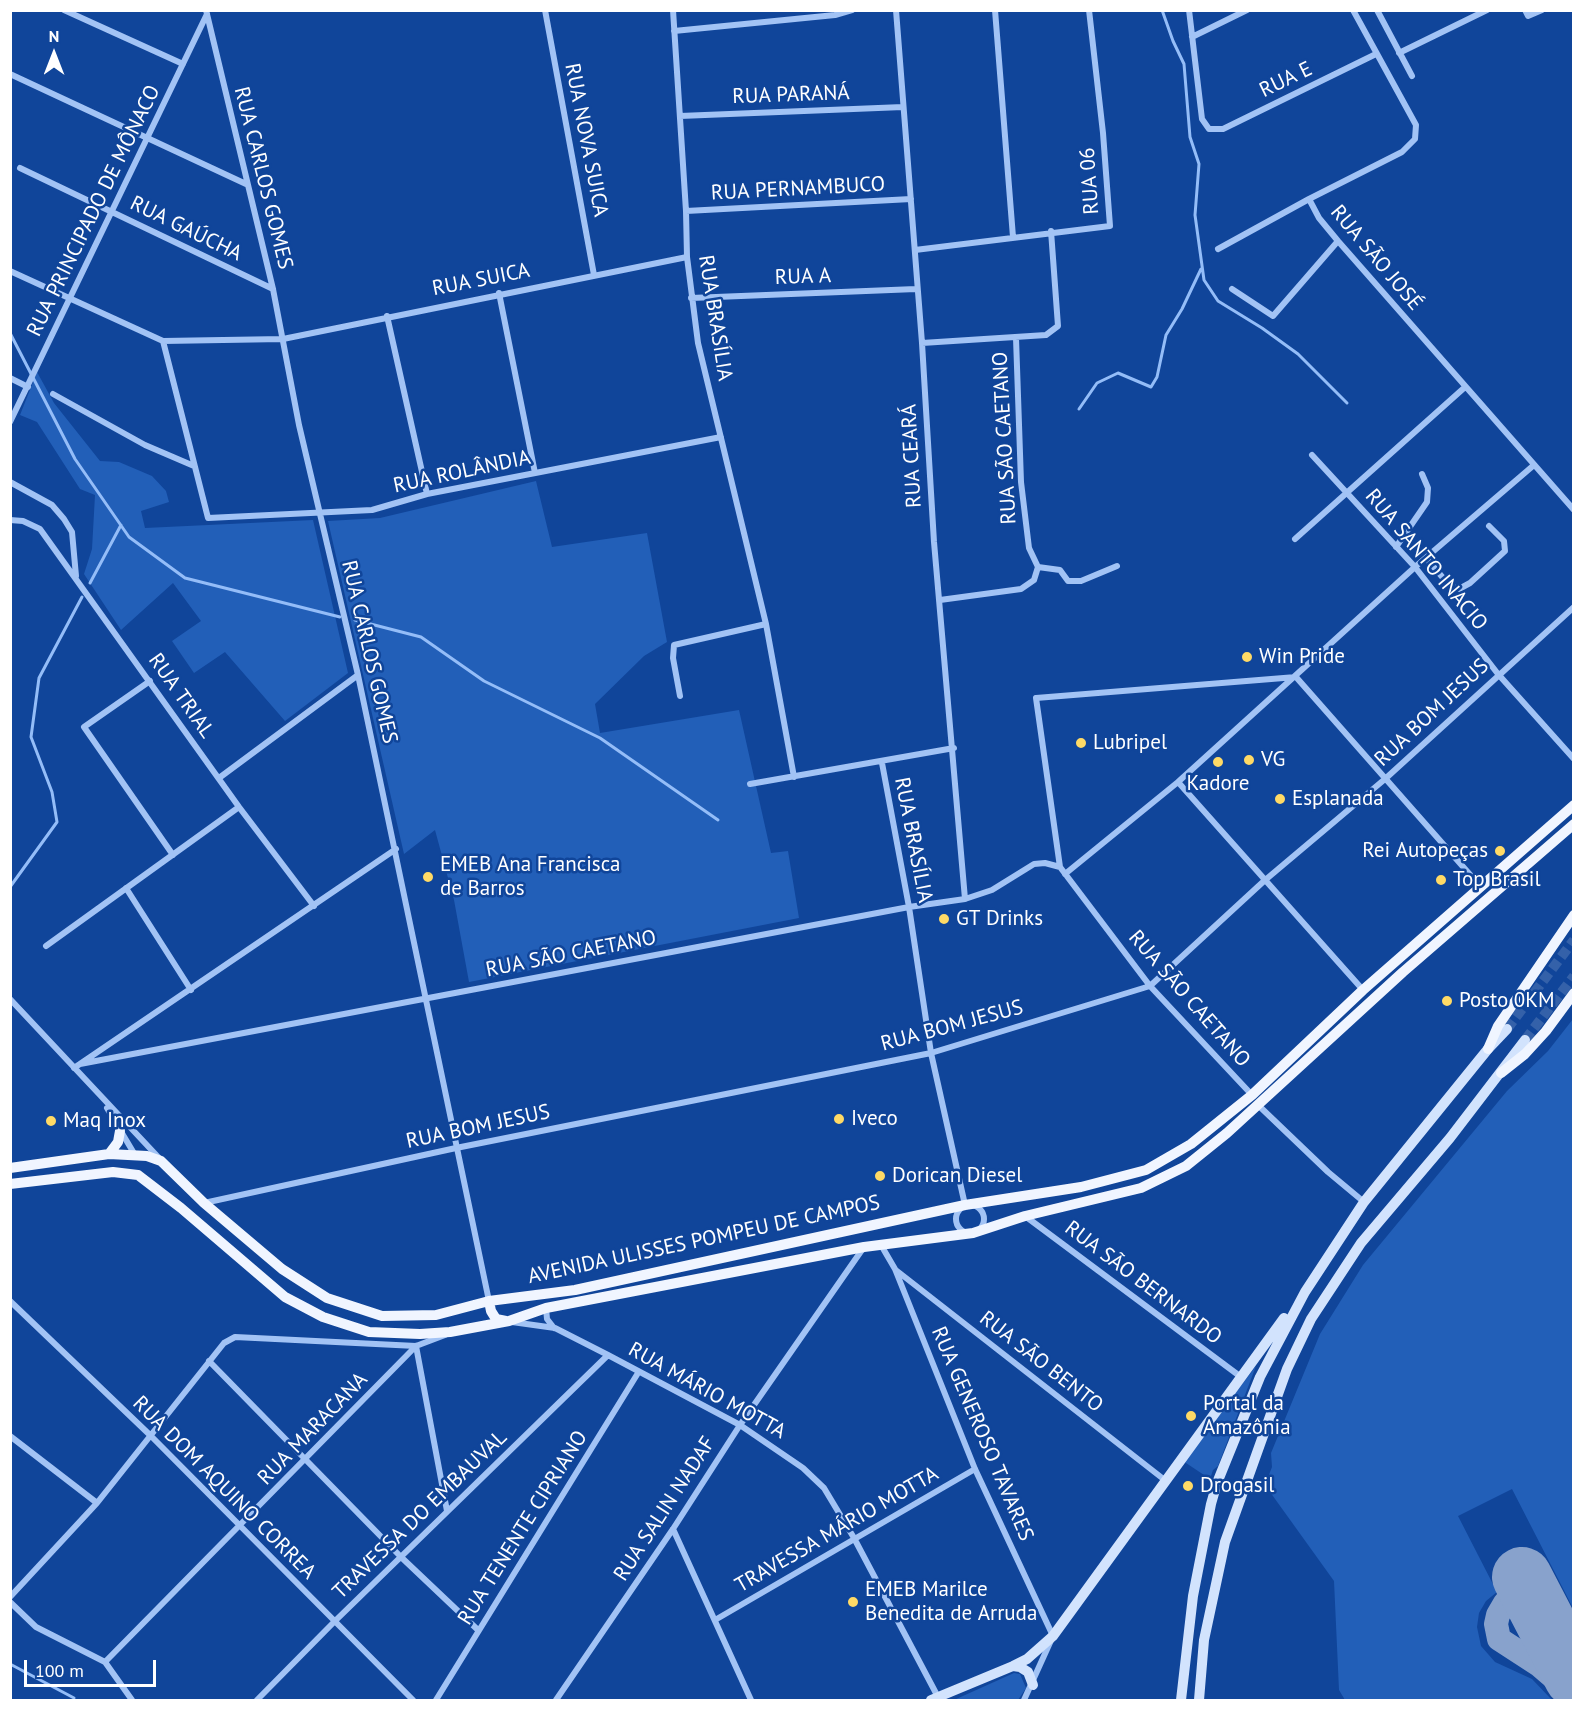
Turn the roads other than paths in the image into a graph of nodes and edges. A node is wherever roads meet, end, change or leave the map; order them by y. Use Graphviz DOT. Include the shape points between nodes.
graph roads {
  1 [pos="64,10"];
  2 [pos="545,10"];
  3 [pos="673,10"];
  4 [pos="852,10"];
  5 [pos="896,10"];
  6 [pos="995,10"];
  7 [pos="1089,10"];
  8 [pos="1189,10"];
  9 [pos="1247,10"];
  10 [pos="1353,10"];
  11 [pos="1487,10"];
  12 [pos="1525,10"];
  13 [pos="1542,10"];
  14 [pos="1377,11"];
  15 [pos="206,12"];
  16 [pos="674,31"];
  17 [pos="1192,37"];
  18 [pos="1399,53"];
  19 [pos="1376,54"];
  20 [pos="183,64"];
  21 [pos="10,74"];
  22 [pos="1412,76"];
  23 [pos="903,106"];
  24 [pos="680,116"];
  25 [pos="146,139"];
  26 [pos="20,168"];
  27 [pos="246,184"];
  28 [pos="911,199"];
  29 [pos="1309,199"];
  30 [pos="112,211"];
  31 [pos="686,211"];
  32 [pos="1051,231"];
  33 [pos="1013,237"];
  34 [pos="1338,241"];
  35 [pos="1218,249"];
  36 [pos="915,250"];
  37 [pos="687,257"];
  38 [pos="10,271"];
  39 [pos="594,275"];
  40 [pos="273,289"];
  41 [pos="916,290"];
  42 [pos="1232,290"];
  43 [pos="499,293"];
  44 [pos="691,298"];
  45 [pos="69,300"];
  46 [pos="387,316"];
  47 [pos="1016,338"];
  48 [pos="283,339"];
  49 [pos="163,341"];
  50 [pos="922,343"];
  51 [pos="10,378"];
  52 [pos="29,384"];
  53 [pos="1464,388"];
  54 [pos="53,394"];
  55 [pos="10,422"];
  56 [pos="721,437"];
  57 [pos="1312,455"];
  58 [pos="1534,465"];
  59 [pos="194,466"];
  60 [pos="535,473"];
  61 [pos="1422,474"];
  62 [pos="10,482"];
  63 [pos="1346,492"];
  64 [pos="427,494"];
  65 [pos="1574,510"];
  66 [pos="320,514"];
  67 [pos="10,520"];
  68 [pos="1489,526"];
  69 [pos="1295,538"];
  70 [pos="1396,547"];
  71 [pos="1426,558"];
  72 [pos="1117,566"];
  73 [pos="1038,567"];
  74 [pos="1415,567"];
  75 [pos="76,576"];
  76 [pos="940,600"];
  77 [pos="1574,607"];
  78 [pos="766,624"];
  79 [pos="1498,674"];
  80 [pos="358,675"];
  81 [pos="1296,677"];
  82 [pos="150,681"];
  83 [pos="680,696"];
  84 [pos="954,748"];
  85 [pos="1574,759"];
  86 [pos="882,763"];
  87 [pos="794,777"];
  88 [pos="219,778"];
  89 [pos="1385,778"];
  90 [pos="1178,782"];
  91 [pos="750,784"];
  92 [pos="1574,805"];
  93 [pos="239,807"];
  94 [pos="1574,824"];
  95 [pos="396,849"];
  96 [pos="172,855"];
  97 [pos="1060,867"];
  98 [pos="1065,874"];
  99 [pos="1264,881"];
  100 [pos="1480,886"];
  101 [pos="126,888"];
  102 [pos="965,899"];
  103 [pos="314,906"];
  104 [pos="909,907"];
  105 [pos="1574,915"];
  106 [pos="46,945"];
  107 [pos="1150,986"];
  108 [pos="191,990"];
  109 [pos="1363,990"];
  110 [pos="1574,993"];
  111 [pos="10,999"];
  112 [pos="424,999"];
  113 [pos="1507,1029"];
  114 [pos="1525,1040"];
  115 [pos="1488,1049"];
  116 [pos="931,1053"];
  117 [pos="77,1066"];
  118 [pos="1502,1073"];
  119 [pos="1252,1095"];
  120 [pos="102,1100"];
  121 [pos="1258,1105"];
  122 [pos="120,1131"];
  123 [pos="456,1148"];
  124 [pos="109,1154"];
  125 [pos="135,1155"];
  126 [pos="161,1161"];
  127 [pos="10,1168"];
  128 [pos="138,1175"];
  129 [pos="10,1184"];
  130 [pos="1364,1202"];
  131 [pos="204,1203"];
  132 [pos="965,1205"];
  133 [pos="181,1208"];
  134 [pos="1025,1216"];
  135 [pos="973,1233"];
  136 [pos="881,1245"];
  137 [pos="864,1247"];
  138 [pos="1327,1257"];
  139 [pos="895,1269"];
  140 [pos="10,1301"];
  141 [pos="489,1301"];
  142 [pos="546,1308"];
  143 [pos="509,1321"];
  144 [pos="555,1328"];
  145 [pos="450,1332"];
  146 [pos="416,1346"];
  147 [pos="608,1355"];
  148 [pos="209,1361"];
  149 [pos="638,1373"];
  150 [pos="1241,1377"];
  151 [pos="740,1425"];
  152 [pos="10,1436"];
  153 [pos="150,1436"];
  154 [pos="306,1459"];
  155 [pos="975,1469"];
  156 [pos="1166,1481"];
  157 [pos="97,1503"];
  158 [pos="447,1511"];
  159 [pos="239,1528"];
  160 [pos="673,1529"];
  161 [pos="854,1538"];
  162 [pos="401,1557"];
  163 [pos="10,1600"];
  164 [pos="715,1620"];
  165 [pos="334,1622"];
  166 [pos="478,1630"];
  167 [pos="1053,1636"];
  168 [pos="105,1662"];
  169 [pos="1013,1666"];
  170 [pos="1033,1684"];
  171 [pos="934,1699"];
  172 [pos="132,1701"];
  173 [pos="257,1701"];
  174 [pos="413,1701"];
  175 [pos="436,1701"];
  176 [pos="556,1701"];
  177 [pos="751,1701"];
  178 [pos="1024,1701"];
  179 [pos="1182,1701"];
  180 [pos="1199,1701"];
  1 -- 20 [label="street"];
  2 -- 39 [label="street, RUA NOVA SUICA"];
  3 -- 16 [label="street, RUA BRASÍLIA"];
  4 -- 16 [label="street"];
  5 -- 23 [label="street, RUA CEARÁ"];
  6 -- 33 [label="street"];
  7 -- 32 [label="street, RUA 06" via="1110,226"];
  8 -- 17 [label="street"];
  9 -- 17 [label="street"];
  10 -- 19 [label="street, RUA SÃO JOSÉ"];
  11 -- 18 [label="street"];
  12 -- 13 [label="street" via="1528,16"];
  14 -- 18 [label="street"];
  15 -- 20 [label="street, RUA PRINCIPADO DE MÔNACO"];
  15 -- 27 [label="street, RUA CARLOS GOMES"];
  16 -- 24 [label="street, RUA BRASÍLIA"];
  17 -- 19 [label="street, RUA E" via="1202,119 1209,129 1222,129"];
  18 -- 22 [label="street"];
  19 -- 29 [label="street, RUA SÃO JOSÉ" via="1416,125 1415,139 1402,152"];
  20 -- 25 [label="street, RUA PRINCIPADO DE MÔNACO"];
  21 -- 25 [label="street"];
  23 -- 24 [label="street, RUA PARANÁ"];
  23 -- 28 [label="street, RUA CEARÁ"];
  24 -- 31 [label="street, RUA BRASÍLIA"];
  25 -- 27 [label="street"];
  25 -- 30 [label="street, RUA PRINCIPADO DE MÔNACO"];
  26 -- 30 [label="street, RUA GAÚCHA"];
  27 -- 40 [label="street, RUA CARLOS GOMES"];
  28 -- 31 [label="street, RUA PERNAMBUCO"];
  28 -- 36 [label="street, RUA CEARÁ"];
  29 -- 34 [label="street, RUA SÃO JOSÉ" via="1319,219"];
  29 -- 35 [label="street"];
  30 -- 40 [label="street, RUA GAÚCHA"];
  30 -- 45 [label="street, RUA PRINCIPADO DE MÔNACO"];
  31 -- 37 [label="street, RUA BRASÍLIA"];
  32 -- 33 [label="street, RUA 06"];
  32 -- 47 [label="street" via="1058,326 1046,335"];
  33 -- 36 [label="street, RUA 06"];
  34 -- 42 [label="street" via="1273,316"];
  34 -- 53 [label="street, RUA SÃO JOSÉ"];
  36 -- 41 [label="street, RUA CEARÁ"];
  37 -- 39 [label="street, RUA SUICA"];
  37 -- 44 [label="street, RUA BRASÍLIA"];
  38 -- 45 [label="street"];
  39 -- 43 [label="street, RUA SUICA"];
  40 -- 48 [label="street, RUA CARLOS GOMES"];
  41 -- 44 [label="street, RUA A"];
  41 -- 50 [label="street, RUA CEARÁ"];
  43 -- 46 [label="street, RUA SUICA"];
  43 -- 60 [label="street"];
  44 -- 56 [label="street, RUA BRASÍLIA"];
  45 -- 49 [label="street"];
  45 -- 52 [label="street, RUA PRINCIPADO DE MÔNACO"];
  46 -- 48 [label="street, RUA SUICA"];
  46 -- 64 [label="street"];
  47 -- 50 [label="street"];
  47 -- 73 [label="street, RUA SÃO CAETANO" via="1022,494 1029,548"];
  48 -- 49 [label="street, RUA SUICA"];
  48 -- 66 [label="street, RUA CARLOS GOMES"];
  49 -- 59 [label="street"];
  50 -- 76 [label="street, RUA CEARÁ"];
  51 -- 52 [label="street"];
  52 -- 55 [label="street, RUA PRINCIPADO DE MÔNACO"];
  53 -- 58 [label="street, RUA SÃO JOSÉ"];
  53 -- 63 [label="street, RUA SANTO INACIO"];
  54 -- 59 [label="street" via="145,445"];
  56 -- 60 [label="street, RUA ROLÂNDIA"];
  56 -- 78 [label="street, RUA BRASÍLIA"];
  57 -- 63 [label="street, RUA SANTO INACIO"];
  58 -- 65 [label="street, RUA SÃO JOSÉ"];
  58 -- 71 [label="street"];
  59 -- 66 [label="street, RUA ROLÂNDIA" via="208,518"];
  60 -- 64 [label="street, RUA ROLÂNDIA"];
  61 -- 70 [label="street" via="1428,488 1426,502"];
  62 -- 75 [label="street" via="52,505 64,519 72,532"];
  63 -- 69 [label="street, RUA SANTO INACIO"];
  63 -- 70 [label="street, RUA SANTO INACIO"];
  64 -- 66 [label="street, RUA ROLÂNDIA" via="372,510"];
  66 -- 80 [label="street, RUA CARLOS GOMES"];
  67 -- 75 [label="street, RUA TRIAL" via="40,529"];
  68 -- 71 [label="street" via="1504,542 1505,551 1470,584 1459,589 1450,585"];
  70 -- 74 [label="street, RUA SANTO INACIO"];
  71 -- 74 [label="street"];
  72 -- 73 [label="street" via="1081,581 1068,581 1060,570"];
  73 -- 76 [label="street" via="1034,580 1021,589"];
  74 -- 79 [label="street, RUA SANTO INACIO"];
  74 -- 81 [label="street"];
  75 -- 82 [label="street, RUA TRIAL"];
  76 -- 84 [label="street, RUA CEARÁ"];
  77 -- 79 [label="street, RUA BOM JESUS"];
  78 -- 83 [label="street" via="674,645"];
  78 -- 87 [label="street, RUA BRASÍLIA"];
  79 -- 85 [label="street, RUA SANTO INACIO"];
  79 -- 89 [label="street, RUA BOM JESUS"];
  80 -- 88 [label="street"];
  80 -- 95 [label="street, RUA CARLOS GOMES"];
  81 -- 89 [label="street"];
  81 -- 90 [label="street"];
  81 -- 97 [label="street, RUA SÃO CAETANO" via="1036,698"];
  82 -- 88 [label="street, RUA TRIAL"];
  82 -- 96 [label="street" via="84,726"];
  84 -- 86 [label="street, RUA BRASÍLIA"];
  84 -- 102 [label="street, RUA CEARÁ"];
  86 -- 87 [label="street, RUA BRASÍLIA"];
  86 -- 104 [label="street, RUA BRASÍLIA"];
  87 -- 91 [label="street"];
  88 -- 93 [label="street, RUA TRIAL"];
  89 -- 99 [label="street, RUA BOM JESUS"];
  89 -- 100 [label="street"];
  90 -- 98 [label="street"];
  90 -- 99 [label="street"];
  92 -- 100 [label="main road, AVENIDA ULISSES POMPEU DE CAMPOS"];
  93 -- 96 [label="street"];
  93 -- 103 [label="street, RUA TRIAL"];
  94 -- 121 [label="main road, AVENIDA ULISSES POMPEU DE CAMPOS" via="1403,972"];
  95 -- 103 [label="street"];
  95 -- 112 [label="street, RUA CARLOS GOMES"];
  96 -- 101 [label="street"];
  97 -- 98 [label="street, RUA SÃO CAETANO"];
  97 -- 102 [label="street, RUA SÃO CAETANO" via="1045,862 1034,864 992,890"];
  98 -- 107 [label="street, RUA SÃO CAETANO"];
  99 -- 107 [label="street, RUA BOM JESUS"];
  99 -- 109 [label="street"];
  100 -- 109 [label="main road, AVENIDA ULISSES POMPEU DE CAMPOS"];
  101 -- 106 [label="street"];
  101 -- 108 [label="street"];
  102 -- 104 [label="street, RUA SÃO CAETANO"];
  103 -- 108 [label="street"];
  104 -- 112 [label="street, RUA SÃO CAETANO"];
  104 -- 116 [label="street, RUA BRASÍLIA"];
  105 -- 115 [label="main road" via="1498,1026"];
  107 -- 116 [label="street, RUA BOM JESUS"];
  107 -- 119 [label="street, RUA SÃO CAETANO"];
  108 -- 117 [label="street"];
  109 -- 119 [label="main road, AVENIDA ULISSES POMPEU DE CAMPOS"];
  110 -- 118 [label="main road" via="1539,1038"];
  111 -- 117 [label="street"];
  112 -- 117 [label="street, RUA SÃO CAETANO"];
  112 -- 123 [label="street, RUA CARLOS GOMES"];
  113 -- 115 [label="main road"];
  114 -- 118 [label="main road"];
  115 -- 130 [label="main road"];
  116 -- 123 [label="street, RUA BOM JESUS"];
  116 -- 132 [label="street, RUA BRASÍLIA"];
  117 -- 120 [label="street"];
  118 -- 180 [label="main road" via="1361,1243 1311,1319 1283,1378 1225,1542 1204,1640"];
  119 -- 132 [label="main road, AVENIDA ULISSES POMPEU DE CAMPOS" via="1191,1144 1146,1170 1081,1187"];
  120 -- 122 [label="street"];
  120 -- 126 [label="street"];
  121 -- 130 [label="street"];
  121 -- 134 [label="main road, AVENIDA ULISSES POMPEU DE CAMPOS" via="1186,1166 1141,1188"];
  122 -- 124 [label="main road"];
  122 -- 125 [label="street"];
  123 -- 131 [label="street, RUA BOM JESUS"];
  123 -- 141 [label="street, RUA CARLOS GOMES"];
  124 -- 125 [label="main road"];
  124 -- 127 [label="main road"];
  125 -- 126 [label="main road"];
  125 -- 128 [label="main road" via="134,1169"];
  126 -- 131 [label="main road, AVENIDA ULISSES POMPEU DE CAMPOS"];
  128 -- 129 [label="main road" via="113,1172"];
  128 -- 133 [label="main road, AVENIDA ULISSES POMPEU DE CAMPOS"];
  130 -- 138 [label="main road"];
  131 -- 133 [label="main road" via="192,1209"];
  131 -- 141 [label="main road, AVENIDA ULISSES POMPEU DE CAMPOS" via="282,1269 327,1298 382,1316 436,1315"];
  132 -- 135 [label="street" via="956,1222 963,1231"];
  132 -- 135 [label="street" via="979,1208 983,1214 981,1227"];
  132 -- 141 [label="main road, AVENIDA ULISSES POMPEU DE CAMPOS" via="575,1290"];
  133 -- 145 [label="main road, AVENIDA ULISSES POMPEU DE CAMPOS" via="285,1297 323,1317 369,1332"];
  134 -- 135 [label="main road, AVENIDA ULISSES POMPEU DE CAMPOS"];
  134 -- 150 [label="street, RUA SÃO BERNARDO"];
  135 -- 136 [label="main road, AVENIDA ULISSES POMPEU DE CAMPOS"];
  136 -- 137 [label="main road, AVENIDA ULISSES POMPEU DE CAMPOS"];
  136 -- 139 [label="street, RUA GENEROSO TAVARES"];
  137 -- 142 [label="main road, AVENIDA ULISSES POMPEU DE CAMPOS"];
  137 -- 151 [label="street, RUA SALIN NADAF"];
  138 -- 150 [label="main road"];
  138 -- 179 [label="main road" via="1260,1377 1217,1483 1193,1596"];
  139 -- 155 [label="street, RUA GENEROSO TAVARES"];
  139 -- 156 [label="street, RUA SÃO BENTO"];
  140 -- 153 [label="street, RUA DOM AQUINO CORREA"];
  141 -- 143 [label="main road" via="496,1319"];
  142 -- 143 [label="main road, AVENIDA ULISSES POMPEU DE CAMPOS"];
  142 -- 144 [label="street" via="547,1319"];
  143 -- 144 [label="street, RUA MÁRIO MOTTA"];
  143 -- 145 [label="main road, AVENIDA ULISSES POMPEU DE CAMPOS"];
  144 -- 147 [label="street, RUA MÁRIO MOTTA"];
  145 -- 146 [label="street"];
  146 -- 148 [label="street" via="235,1337 224,1343"];
  146 -- 154 [label="street, RUA MARACANA"];
  146 -- 158 [label="street"];
  147 -- 149 [label="street, RUA MÁRIO MOTTA"];
  147 -- 158 [label="street, TRAVESSA DO EMBAUVAL"];
  148 -- 153 [label="street"];
  148 -- 154 [label="street"];
  149 -- 151 [label="street, RUA MÁRIO MOTTA"];
  149 -- 166 [label="street, RUA TENENTE CIPRIANO"];
  150 -- 156 [label="main road"];
  151 -- 160 [label="street, RUA SALIN NADAF"];
  151 -- 161 [label="street, RUA MÁRIO MOTTA" via="783,1451 824,1488"];
  152 -- 157 [label="street"];
  153 -- 157 [label="street"];
  153 -- 159 [label="street, RUA DOM AQUINO CORREA"];
  154 -- 159 [label="street, RUA MARACANA"];
  154 -- 162 [label="street"];
  155 -- 161 [label="street, TRAVESSA MÁRIO MOTTA"];
  155 -- 167 [label="street, RUA GENEROSO TAVARES"];
  156 -- 167 [label="main road"];
  157 -- 163 [label="street"];
  158 -- 162 [label="street, TRAVESSA DO EMBAUVAL"];
  159 -- 165 [label="street, RUA DOM AQUINO CORREA"];
  159 -- 168 [label="street, RUA MARACANA"];
  160 -- 164 [label="street"];
  160 -- 176 [label="street, RUA SALIN NADAF"];
  161 -- 164 [label="street, TRAVESSA MÁRIO MOTTA"];
  161 -- 171 [label="street, RUA MÁRIO MOTTA"];
  162 -- 165 [label="street, TRAVESSA DO EMBAUVAL"];
  162 -- 166 [label="street"];
  163 -- 168 [label="street" via="36,1628"];
  164 -- 177 [label="street"];
  165 -- 173 [label="street, TRAVESSA DO EMBAUVAL"];
  165 -- 174 [label="street, RUA DOM AQUINO CORREA"];
  166 -- 175 [label="street, RUA TENENTE CIPRIANO"];
  167 -- 169 [label="main road"];
  167 -- 170 [label="street"];
  168 -- 172 [label="street"];
  169 -- 170 [label="main road" via="1028,1672"];
  169 -- 171 [label="main road"];
  170 -- 178 [label="street"];
}
